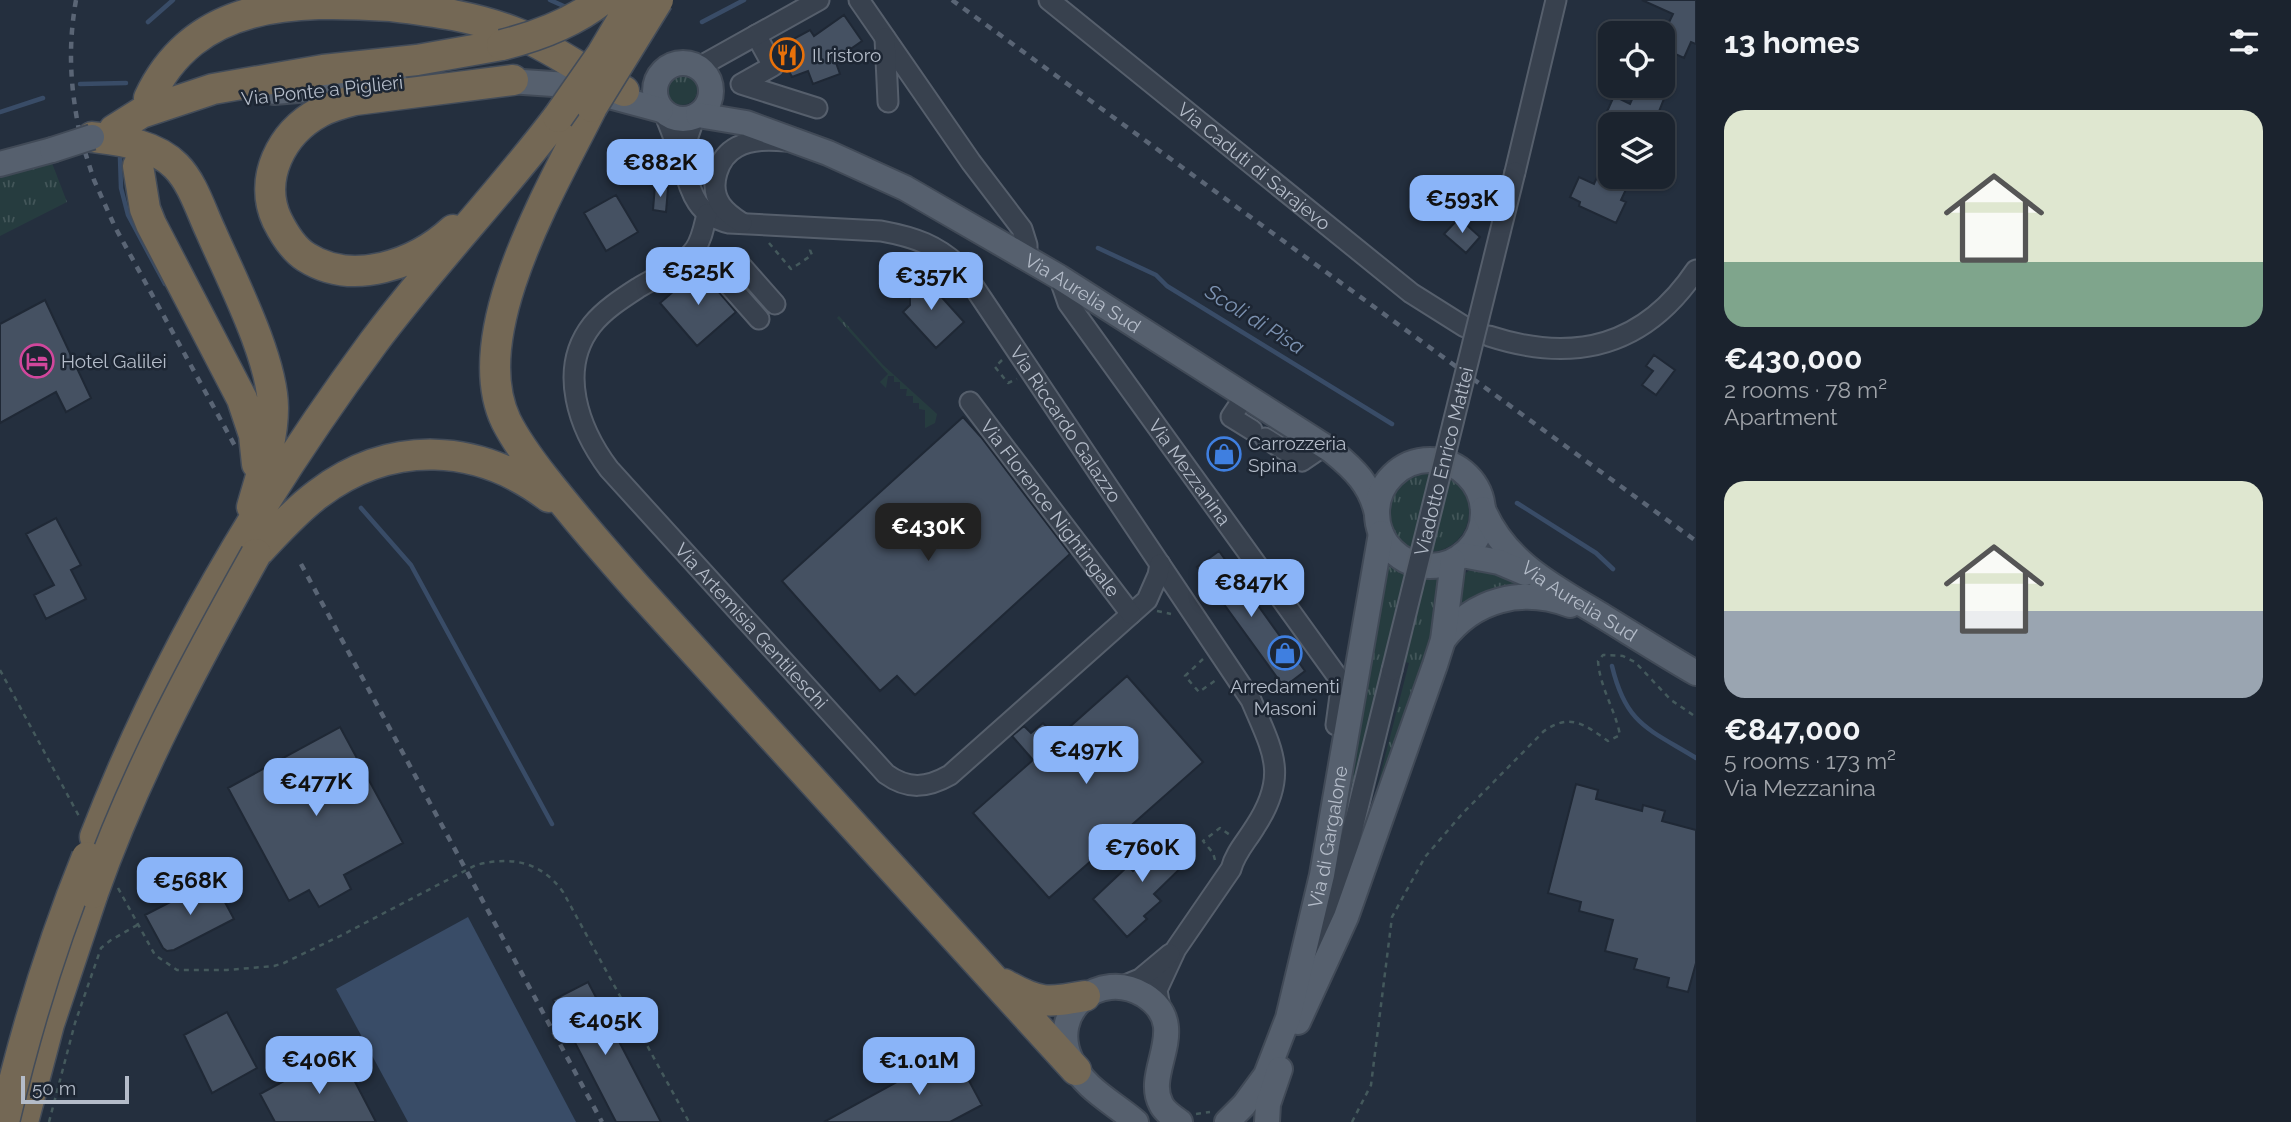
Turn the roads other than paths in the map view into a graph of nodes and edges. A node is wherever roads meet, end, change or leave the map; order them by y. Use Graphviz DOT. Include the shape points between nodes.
graph roads {
  1 [pos="602,0"];
  2 [pos="634,0"];
  3 [pos="658,0"];
  4 [pos="819,0"];
  5 [pos="859,0"];
  6 [pos="1049,0"];
  7 [pos="1556,0"];
  8 [pos="756,35"];
  9 [pos="885,37"];
  10 [pos="699,68"];
  11 [pos="513,80"];
  12 [pos="655,82"];
  13 [pos="608,97"];
  14 [pos="149,98"];
  15 [pos="888,102"];
  16 [pos="817,107"];
  17 [pos="702,108"];
  18 [pos="663,111"];
  19 [pos="103,134"];
  20 [pos="804,144"];
  21 [pos="681,157"];
  22 [pos="0,164"];
  23 [pos="138,166"];
  24 [pos="708,214"];
  25 [pos="743,223"];
  26 [pos="454,249"];
  27 [pos="1027,260"];
  28 [pos="1696,270"];
  29 [pos="1059,277"];
  30 [pos="775,304"];
  31 [pos="759,319"];
  32 [pos="1465,327"];
  33 [pos="1489,336"];
  34 [pos="1245,396"];
  35 [pos="970,402"];
  36 [pos="1328,448"];
  37 [pos="1407,465"];
  38 [pos="259,482"];
  39 [pos="1483,509"];
  40 [pos="573,514"];
  41 [pos="1379,524"];
  42 [pos="247,549"];
  43 [pos="1458,558"];
  44 [pos="1160,564"];
  45 [pos="1540,579"];
  46 [pos="1152,606"];
  47 [pos="1181,610"];
  48 [pos="1131,614"];
  49 [pos="1625,629"];
  50 [pos="1443,640"];
  51 [pos="1357,662"];
  52 [pos="1329,665"];
  53 [pos="1696,673"];
  54 [pos="1336,803"];
  55 [pos="1176,949"];
  56 [pos="989,975"];
  57 [pos="1118,988"];
  58 [pos="1085,996"];
  59 [pos="1161,1014"];
  60 [pos="1293,1021"];
  61 [pos="1076,1070"];
  62 [pos="1184,1117"];
  63 [pos="1219,1117"];
  64 [pos="4,1122"];
  65 [pos="23,1122"];
  66 [pos="1136,1122"];
  67 [pos="1267,1122"];
  1 -- 19 [label="highway, bridge" via="557,27 502,45 213,89 141,113"];
  2 -- 26 [label="highway, bridge" via="584,81"];
  3 -- 13 [label="highway, bridge"];
  4 -- 8 [label="street"];
  5 -- 9 [label="street"];
  6 -- 32 [label="street, Via Caduti di Sarajevo" via="1411,293"];
  7 -- 60 [label="street, Viadotto Enrico Mattei, bridge" via="1330,920"];
  8 -- 10 [label="street"];
  8 -- 16 [label="street" via="773,66 741,84"];
  9 -- 15 [label="street"];
  9 -- 27 [label="street" via="1022,229"];
  10 -- 12 [label="main road" via="673,64"];
  10 -- 17 [label="main road" via="708,79"];
  11 -- 13 [label="main road, Via Ponte a Piglieri" via="568,86"];
  11 -- 19 [label="main road, Via Ponte a Piglieri" via="409,80 309,88 225,101"];
  11 -- 26 [label="highway" via="332,106 308,120 279,153 271,177 274,213 286,237 307,258 340,269 375,270"];
  12 -- 13 [label="main road, Via Ponte a Piglieri"];
  12 -- 18 [label="main road"];
  13 -- 14 [label="highway" via="596,78 500,27 412,8 316,1 275,2 210,26 170,62"];
  13 -- 18 [label="main road, Via Ponte a Piglieri"];
  13 -- 26 [label="highway" via="548,166"];
  13 -- 40 [label="highway" via="545,203 501,315 495,347 499,402 515,438"];
  17 -- 18 [label="main road" via="679,119"];
  17 -- 20 [label="main road, Via Aurelia Sud"];
  17 -- 21 [label="street"];
  18 -- 21 [label="street"];
  19 -- 22 [label="main road, Via Ponte a Piglieri, bridge"];
  19 -- 38 [label="highway" via="156,152 175,165 191,188 268,371 272,425"];
  20 -- 25 [label="street" via="757,141 738,146 725,157 715,177 717,197 729,214"];
  20 -- 27 [label="main road, Via Aurelia Sud" via="905,188"];
  21 -- 24 [label="street" via="691,189"];
  23 -- 38 [label="highway" via="151,224 242,399 254,435"];
  24 -- 25 [label="street, Via Riccardo Galazzo"];
  24 -- 48 [label="street, Via Artemisia Gentileschi" via="700,241 689,256 620,300 590,327 575,363 574,392 584,425 603,460 879,767 902,784 921,787 950,775"];
  25 -- 44 [label="street, Via Riccardo Galazzo" via="881,231 920,240 947,254 973,282"];
  26 -- 42 [label="highway" via="429,304"];
  27 -- 29 [label="main road, Via Aurelia Sud"];
  28 -- 33 [label="street" via="1653,319 1616,339 1545,348"];
  29 -- 34 [label="main road, Via Aurelia Sud"];
  29 -- 52 [label="street, Via Mezzanina" via="1068,303"];
  30 -- 31 [label="street" via="737,261 720,275"];
  34 -- 36 [label="main road, Via Aurelia Sud"];
  34 -- 36 [label="street" via="1231,417 1302,461"];
  35 -- 48 [label="street, Via Florence Nightingale"];
  36 -- 37 [label="main road, Via Aurelia Sud" via="1381,467"];
  36 -- 41 [label="main road, Via Aurelia Sud" via="1364,481"];
  37 -- 39 [label="main road" via="1428,460 1457,467 1477,488"];
  37 -- 41 [label="main road" via="1384,485 1378,499"];
  38 -- 42 [label="highway"];
  39 -- 43 [label="main road" via="1478,535"];
  39 -- 45 [label="main road, Via Aurelia Sud" via="1499,540"];
  40 -- 42 [label="highway" via="525,480 485,461 412,456 375,465 331,485"];
  40 -- 56 [label="highway"];
  41 -- 43 [label="main road" via="1392,551 1410,563 1432,566"];
  41 -- 51 [label="main road, Via di Gargalone"];
  42 -- 64 [label="highway, bridge" via="166,678 108,802 48,965"];
  42 -- 65 [label="highway, bridge" via="102,868"];
  43 -- 45 [label="main road" via="1499,562"];
  43 -- 50 [label="main road, Via di Gargalone"];
  44 -- 46 [label="street"];
  44 -- 47 [label="street, Via Riccardo Galazzo"];
  45 -- 49 [label="main road, Via Aurelia Sud"];
  46 -- 47 [label="street" via="1168,600"];
  46 -- 48 [label="street, Via Artemisia Gentileschi"];
  47 -- 55 [label="street, Via Riccardo Galazzo" via="1224,657 1251,700 1273,756 1276,778 1271,798 1231,869"];
  49 -- 50 [label="main road" via="1562,602 1512,596 1492,601 1465,617"];
  49 -- 53 [label="main road, Via Aurelia Sud"];
  50 -- 60 [label="main road, Via di Gargalone" via="1346,917"];
  51 -- 52 [label="street"];
  51 -- 54 [label="main road, Via di Gargalone"];
  52 -- 54 [label="street, Via Mezzanina" via="1341,688 1331,770"];
  54 -- 60 [label="main road, Via di Gargalone"];
  55 -- 57 [label="street, Via Riccardo Galazzo" via="1140,979"];
  55 -- 59 [label="street, Via Riccardo Galazzo" via="1157,990"];
  56 -- 58 [label="highway" via="1035,1000"];
  56 -- 61 [label="highway"];
  57 -- 58 [label="main road"];
  57 -- 59 [label="main road" via="1143,995"];
  58 -- 61 [label="main road" via="1071,1010 1064,1034"];
  59 -- 62 [label="main road" via="1166,1045 1157,1093 1161,1104"];
  60 -- 63 [label="main road, Via di Gargalone" via="1266,1075 1244,1105"];
  60 -- 67 [label="main road, Via di Gargalone" via="1268,1104"];
  61 -- 66 [label="main road"];
}
